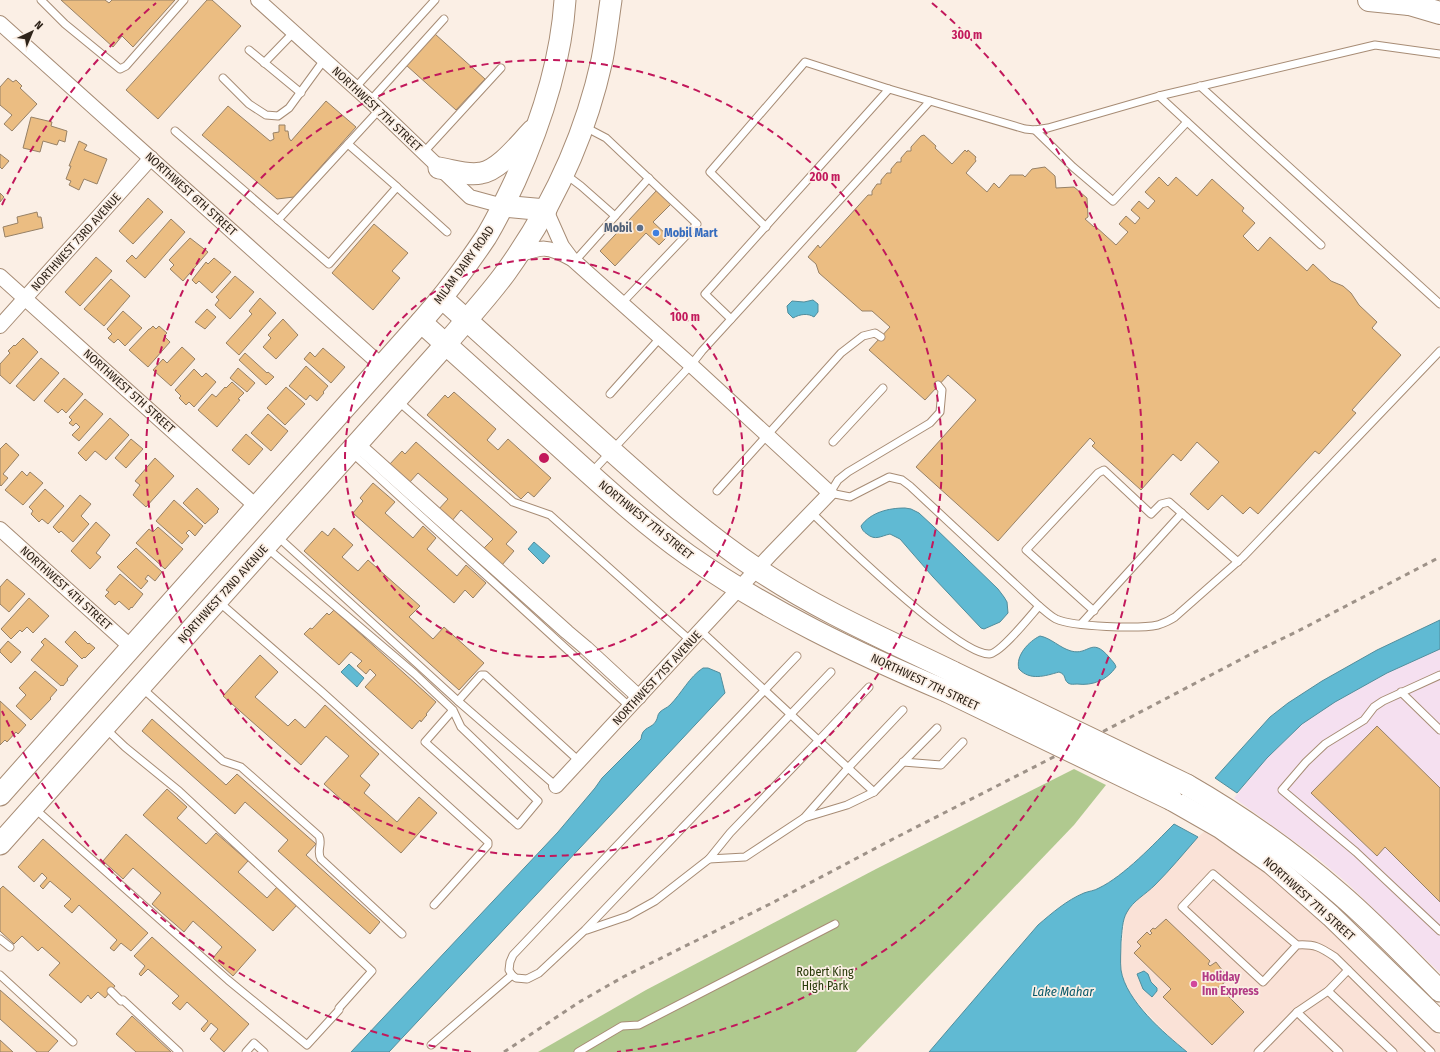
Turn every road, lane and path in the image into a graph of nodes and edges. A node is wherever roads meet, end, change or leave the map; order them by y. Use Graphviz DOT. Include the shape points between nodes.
graph roads {
  1 [pos="40,0"];
  2 [pos="184,0"];
  3 [pos="258,0"];
  4 [pos="435,0"];
  5 [pos="564,0"];
  6 [pos="611,0"];
  7 [pos="1369,0"];
  8 [pos="1404,2"];
  9 [pos="1440,12"];
  10 [pos="444,19"];
  11 [pos="0,23"];
  12 [pos="294,32"];
  13 [pos="249,50"];
  14 [pos="1440,54"];
  15 [pos="324,60"];
  16 [pos="264,63"];
  17 [pos="500,68"];
  18 [pos="223,78"];
  19 [pos="1200,86"];
  20 [pos="355,88"];
  21 [pos="889,89"];
  22 [pos="301,93"];
  23 [pos="1159,96"];
  24 [pos="930,101"];
  25 [pos="374,106"];
  26 [pos="1187,122"];
  27 [pos="539,124"];
  28 [pos="583,127"];
  29 [pos="175,130"];
  30 [pos="1035,130"];
  31 [pos="348,144"];
  32 [pos="424,152"];
  33 [pos="151,158"];
  34 [pos="439,168"];
  35 [pos="565,174"];
  36 [pos="649,178"];
  37 [pos="397,187"];
  38 [pos="503,206"];
  39 [pos="546,210"];
  40 [pos="615,216"];
  41 [pos="278,220"];
  42 [pos="766,226"];
  43 [pos="447,232"];
  44 [pos="1321,245"];
  45 [pos="518,255"];
  46 [pos="573,259"];
  47 [pos="0,276"];
  48 [pos="25,298"];
  49 [pos="442,298"];
  50 [pos="622,303"];
  51 [pos="1440,304"];
  52 [pos="731,319"];
  53 [pos="467,320"];
  54 [pos="421,322"];
  55 [pos="0,326"];
  56 [pos="881,337"];
  57 [pos="660,338"];
  58 [pos="446,344"];
  59 [pos="1440,352"];
  60 [pos="691,365"];
  61 [pos="382,366"];
  62 [pos="938,386"];
  63 [pos="883,388"];
  64 [pos="610,394"];
  65 [pos="397,399"];
  66 [pos="767,435"];
  67 [pos="833,442"];
  68 [pos="353,448"];
  69 [pos="612,450"];
  70 [pos="590,474"];
  71 [pos="717,491"];
  72 [pos="830,493"];
  73 [pos="257,507"];
  74 [pos="811,512"];
  75 [pos="1182,513"];
  76 [pos="0,529"];
  77 [pos="274,537"];
  78 [pos="1238,562"];
  79 [pos="758,570"];
  80 [pos="740,589"];
  81 [pos="217,600"];
  82 [pos="1039,606"];
  83 [pos="1094,611"];
  84 [pos="1082,624"];
  85 [pos="701,631"];
  86 [pos="691,641"];
  87 [pos="132,647"];
  88 [pos="796,656"];
  89 [pos="156,669"];
  90 [pos="830,672"];
  91 [pos="1440,675"];
  92 [pos="140,686"];
  93 [pos="869,687"];
  94 [pos="765,690"];
  95 [pos="1401,692"];
  96 [pos="458,701"];
  97 [pos="635,702"];
  98 [pos="453,710"];
  99 [pos="903,710"];
  100 [pos="790,714"];
  101 [pos="104,727"];
  102 [pos="937,728"];
  103 [pos="1440,730"];
  104 [pos="819,740"];
  105 [pos="962,742"];
  106 [pos="580,761"];
  107 [pos="904,762"];
  108 [pos="848,768"];
  109 [pos="556,786"];
  110 [pos="2,788"];
  111 [pos="874,792"];
  112 [pos="33,807"];
  113 [pos="804,818"];
  114 [pos="0,844"];
  115 [pos="709,859"];
  116 [pos="434,905"];
  117 [pos="835,924"];
  118 [pos="585,930"];
  119 [pos="1440,932"];
  120 [pos="402,934"];
  121 [pos="0,939"];
  122 [pos="1296,945"];
  123 [pos="10,947"];
  124 [pos="1348,970"];
  125 [pos="0,975"];
  126 [pos="512,976"];
  127 [pos="111,991"];
  128 [pos="1328,991"];
  129 [pos="1440,991"];
  130 [pos="1297,1012"];
  131 [pos="1440,1022"];
  132 [pos="73,1042"];
  133 [pos="431,1045"];
  134 [pos="179,1052"];
  135 [pos="246,1052"];
  136 [pos="264,1052"];
  137 [pos="578,1052"];
  138 [pos="1258,1052"];
  139 [pos="1339,1052"];
  140 [pos="1393,1052"];
  141 [pos="1431,1052"];
  1 -- 2 [label="lane" via="120,69 126,66"];
  3 -- 12 [label="street, NORTHWEST 7TH STREET"];
  4 -- 20 [label="lane"];
  5 -- 27 [label="main road, MILAM DAIRY ROAD" via="560,46"];
  6 -- 28 [label="main road, NORTHWEST 72ND AVENUE" via="602,60"];
  7 -- 8 [label="highway"];
  8 -- 9 [label="highway"];
  10 -- 25 [label="lane"];
  11 -- 33 [label="street, NORTHWEST 6TH STREET"];
  12 -- 15 [label="street, NORTHWEST 7TH STREET"];
  12 -- 16 [label="lane"];
  13 -- 16 [label="lane"];
  14 -- 19 [label="lane" via="1375,45"];
  15 -- 20 [label="street, NORTHWEST 7TH STREET"];
  15 -- 22 [label="lane"];
  16 -- 22 [label="lane"];
  17 -- 32 [label="lane"];
  18 -- 22 [label="lane" via="249,104 266,116 278,116 289,108"];
  19 -- 23 [label="lane"];
  19 -- 51 [label="lane"];
  20 -- 25 [label="street, NORTHWEST 7TH STREET"];
  21 -- 24 [label="lane"];
  21 -- 42 [label="lane"];
  21 -- 42 [label="lane" via="805,62 710,172"];
  23 -- 26 [label="lane"];
  23 -- 30 [label="lane"];
  24 -- 30 [label="lane"];
  24 -- 52 [label="lane"];
  25 -- 31 [label="lane"];
  25 -- 32 [label="street, NORTHWEST 7TH STREET"];
  26 -- 30 [label="lane" via="1113,201"];
  26 -- 44 [label="lane"];
  27 -- 34 [label="main road" via="488,172 480,174"];
  27 -- 38 [label="main road, MILAM DAIRY ROAD"];
  28 -- 35 [label="main road, NORTHWEST 72ND AVENUE"];
  28 -- 36 [label="lane" via="606,138"];
  29 -- 41 [label="lane"];
  31 -- 37 [label="lane"];
  31 -- 41 [label="lane"];
  32 -- 34 [label="street, NORTHWEST 7TH STREET"];
  33 -- 48 [label="street, NORTHWEST 73RD AVENUE"];
  33 -- 61 [label="street, NORTHWEST 6TH STREET"];
  34 -- 38 [label="street, NORTHWEST 7TH STREET" via="470,197"];
  35 -- 39 [label="main road, NORTHWEST 72ND AVENUE"];
  35 -- 40 [label="lane"];
  36 -- 40 [label="lane"];
  36 -- 50 [label="lane" via="697,224"];
  37 -- 41 [label="lane" via="329,264"];
  37 -- 43 [label="lane"];
  38 -- 39 [label="main road"];
  38 -- 49 [label="main road, MILAM DAIRY ROAD" via="486,237"];
  39 -- 45 [label="main road, NORTHWEST 72ND AVENUE"];
  39 -- 46 [label="street" via="562,246"];
  40 -- 46 [label="lane"];
  42 -- 52 [label="lane" via="705,294"];
  45 -- 46 [label="street" via="542,248 556,250"];
  45 -- 53 [label="main road, NORTHWEST 72ND AVENUE"];
  46 -- 50 [label="street"];
  47 -- 48 [label="street, NORTHWEST 5TH STREET"];
  48 -- 55 [label="street, NORTHWEST 73RD AVENUE"];
  48 -- 73 [label="street, NORTHWEST 5TH STREET"];
  49 -- 53 [label="main road, NORTHWEST 7TH STREET"];
  49 -- 54 [label="main road, MILAM DAIRY ROAD"];
  50 -- 57 [label="street"];
  52 -- 60 [label="lane"];
  53 -- 58 [label="main road, NORTHWEST 72ND AVENUE"];
  53 -- 69 [label="main road, NORTHWEST 7TH STREET"];
  54 -- 58 [label="main road, NORTHWEST 7TH STREET"];
  54 -- 61 [label="main road"];
  56 -- 66 [label="lane" via="875,333 863,336 841,353"];
  57 -- 60 [label="street"];
  57 -- 64 [label="lane"];
  58 -- 65 [label="main road, NORTHWEST 72ND AVENUE"];
  58 -- 70 [label="main road, NORTHWEST 7TH STREET"];
  59 -- 78 [label="lane"];
  60 -- 66 [label="street"];
  60 -- 69 [label="lane"];
  61 -- 73 [label="main road"];
  62 -- 72 [label="lane" via="942,390 940,412 930,423 848,472 838,480"];
  63 -- 67 [label="lane"];
  65 -- 68 [label="main road, NORTHWEST 72ND AVENUE"];
  65 -- 86 [label="lane" via="513,502 550,515"];
  66 -- 71 [label="lane"];
  66 -- 72 [label="street"];
  68 -- 77 [label="main road, NORTHWEST 72ND AVENUE"];
  68 -- 97 [label="street" via="586,648"];
  69 -- 70 [label="lane"];
  69 -- 79 [label="main road, NORTHWEST 7TH STREET" via="703,529"];
  70 -- 80 [label="main road, NORTHWEST 7TH STREET" via="649,525"];
  72 -- 74 [label="street, NORTHWEST 71ST AVENUE"];
  72 -- 82 [label="lane" via="850,497 889,477 902,480"];
  73 -- 77 [label="main road"];
  73 -- 87 [label="main road"];
  74 -- 79 [label="street, NORTHWEST 71ST AVENUE"];
  74 -- 82 [label="lane" via="934,623 961,642 982,652 990,654 1000,649"];
  75 -- 78 [label="lane"];
  75 -- 83 [label="lane"];
  75 -- 83 [label="lane" via="1169,502 1161,504 1151,514 1104,470 1098,473 1026,550"];
  76 -- 87 [label="street, NORTHWEST 4TH STREET"];
  77 -- 81 [label="main road, NORTHWEST 72ND AVENUE"];
  77 -- 96 [label="lane"];
  77 -- 98 [label="lane"];
  78 -- 84 [label="lane" via="1183,611 1166,622 1135,627"];
  79 -- 80 [label="street, NORTHWEST 71ST AVENUE"];
  79 -- 129 [label="main road, NORTHWEST 7TH STREET, bridge" via="846,620 1186,785 1227,809 1314,872 1371,922"];
  80 -- 85 [label="street, NORTHWEST 71ST AVENUE"];
  80 -- 131 [label="main road, NORTHWEST 7TH STREET, bridge" via="812,629 1172,800 1221,828 1272,864 1325,911"];
  81 -- 89 [label="main road, NORTHWEST 72ND AVENUE"];
  81 -- 116 [label="lane" via="488,842 488,846"];
  82 -- 84 [label="lane" via="1056,619"];
  83 -- 84 [label="lane"];
  85 -- 86 [label="street, NORTHWEST 71ST AVENUE"];
  85 -- 94 [label="lane"];
  86 -- 97 [label="street, NORTHWEST 71ST AVENUE"];
  87 -- 89 [label="main road"];
  87 -- 110 [label="main road"];
  88 -- 94 [label="lane"];
  89 -- 92 [label="main road, NORTHWEST 72ND AVENUE"];
  90 -- 100 [label="lane"];
  91 -- 95 [label="lane"];
  92 -- 101 [label="main road, NORTHWEST 72ND AVENUE"];
  92 -- 120 [label="lane" via="223,761 241,767 319,836 321,843 318,852 321,859"];
  93 -- 104 [label="lane"];
  94 -- 100 [label="lane"];
  94 -- 126 [label="lane" via="514,956 509,970"];
  95 -- 103 [label="lane"];
  95 -- 119 [label="lane" via="1374,707 1364,720 1325,744 1282,790 1356,852"];
  96 -- 106 [label="lane" via="482,675 485,675"];
  96 -- 109 [label="lane"];
  97 -- 106 [label="street, NORTHWEST 71ST AVENUE"];
  98 -- 98 [label="lane" via="460,727 538,801 518,825 425,742"];
  99 -- 108 [label="lane"];
  100 -- 104 [label="lane"];
  100 -- 118 [label="lane"];
  101 -- 112 [label="main road, NORTHWEST 72ND AVENUE"];
  101 -- 112 [label="lane" via="179,791 372,971 339,1009 307,1045 228,980"];
  102 -- 107 [label="lane"];
  104 -- 108 [label="lane"];
  104 -- 115 [label="lane" via="730,833"];
  105 -- 107 [label="lane" via="941,765"];
  106 -- 109 [label="street, NORTHWEST 71ST AVENUE"];
  107 -- 111 [label="lane"];
  108 -- 111 [label="lane"];
  108 -- 113 [label="lane"];
  110 -- 112 [label="main road"];
  111 -- 113 [label="lane" via="847,805"];
  112 -- 114 [label="main road, NORTHWEST 72ND AVENUE"];
  113 -- 115 [label="lane" via="745,857"];
  115 -- 118 [label="lane" via="655,901 628,916"];
  117 -- 137 [label="lane" via="639,1025 622,1026"];
  118 -- 126 [label="lane" via="539,973 527,979"];
  121 -- 123 [label="lane"];
  122 -- 122 [label="lane" via="1213,874 1182,907 1263,982"];
  122 -- 124 [label="lane" via="1312,944 1324,949"];
  124 -- 128 [label="lane"];
  124 -- 141 [label="lane"];
  125 -- 132 [label="lane"];
  126 -- 133 [label="lane"];
  127 -- 134 [label="lane"];
  128 -- 130 [label="lane"];
  128 -- 140 [label="lane"];
  130 -- 138 [label="lane"];
  130 -- 139 [label="lane"];
  135 -- 136 [label="lane" via="254,1043"];
}
